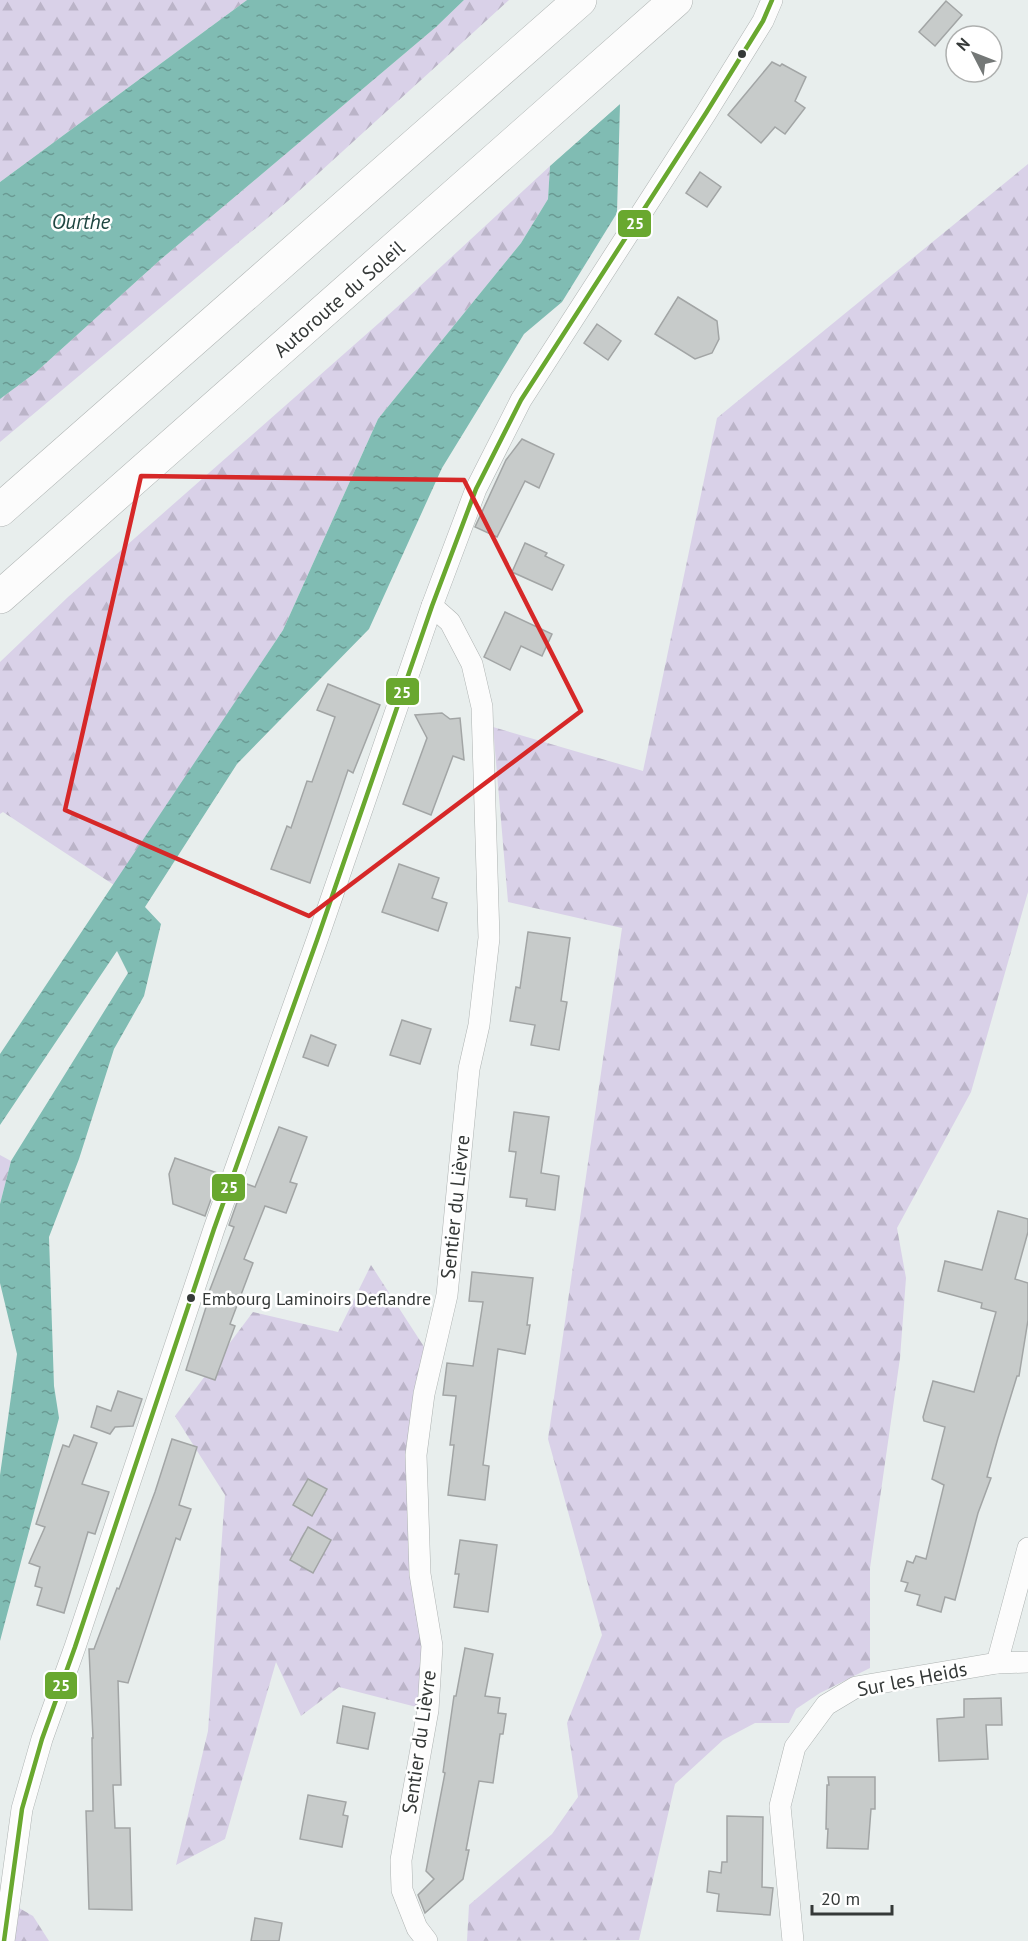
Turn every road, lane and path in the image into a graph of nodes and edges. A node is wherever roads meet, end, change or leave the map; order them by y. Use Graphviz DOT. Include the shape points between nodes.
graph roads {
  1 [pos="580,0"];
  2 [pos="676,0"];
  3 [pos="772,0"];
  4 [pos="0,510"];
  5 [pos="0,597"];
  6 [pos="432,606"];
  7 [pos="1028,1548"];
  8 [pos="1028,1662"];
  9 [pos="997,1663"];
  10 [pos="4,1941"];
  11 [pos="427,1941"];
  12 [pos="793,1941"];
  1 -- 4 [label="highway"];
  2 -- 5 [label="highway, Autoroute du Soleil"];
  3 -- 6 [label="street" via="706,113 521,400 476,489"];
  6 -- 10 [label="street" via="206,1252 42,1739 22,1809"];
  6 -- 11 [label="street, Sentier du Lièvre" via="450,622 472,664 482,707 489,938 479,1025 469,1069 447,1295 424,1394 416,1455 420,1574 432,1646 428,1710 401,1860 402,1890 417,1928"];
  7 -- 9 [label="street"];
  8 -- 9 [label="street, Sur les Heids"];
  9 -- 12 [label="street, Sur les Heids" via="856,1687 826,1705 795,1747 780,1806"];
}
